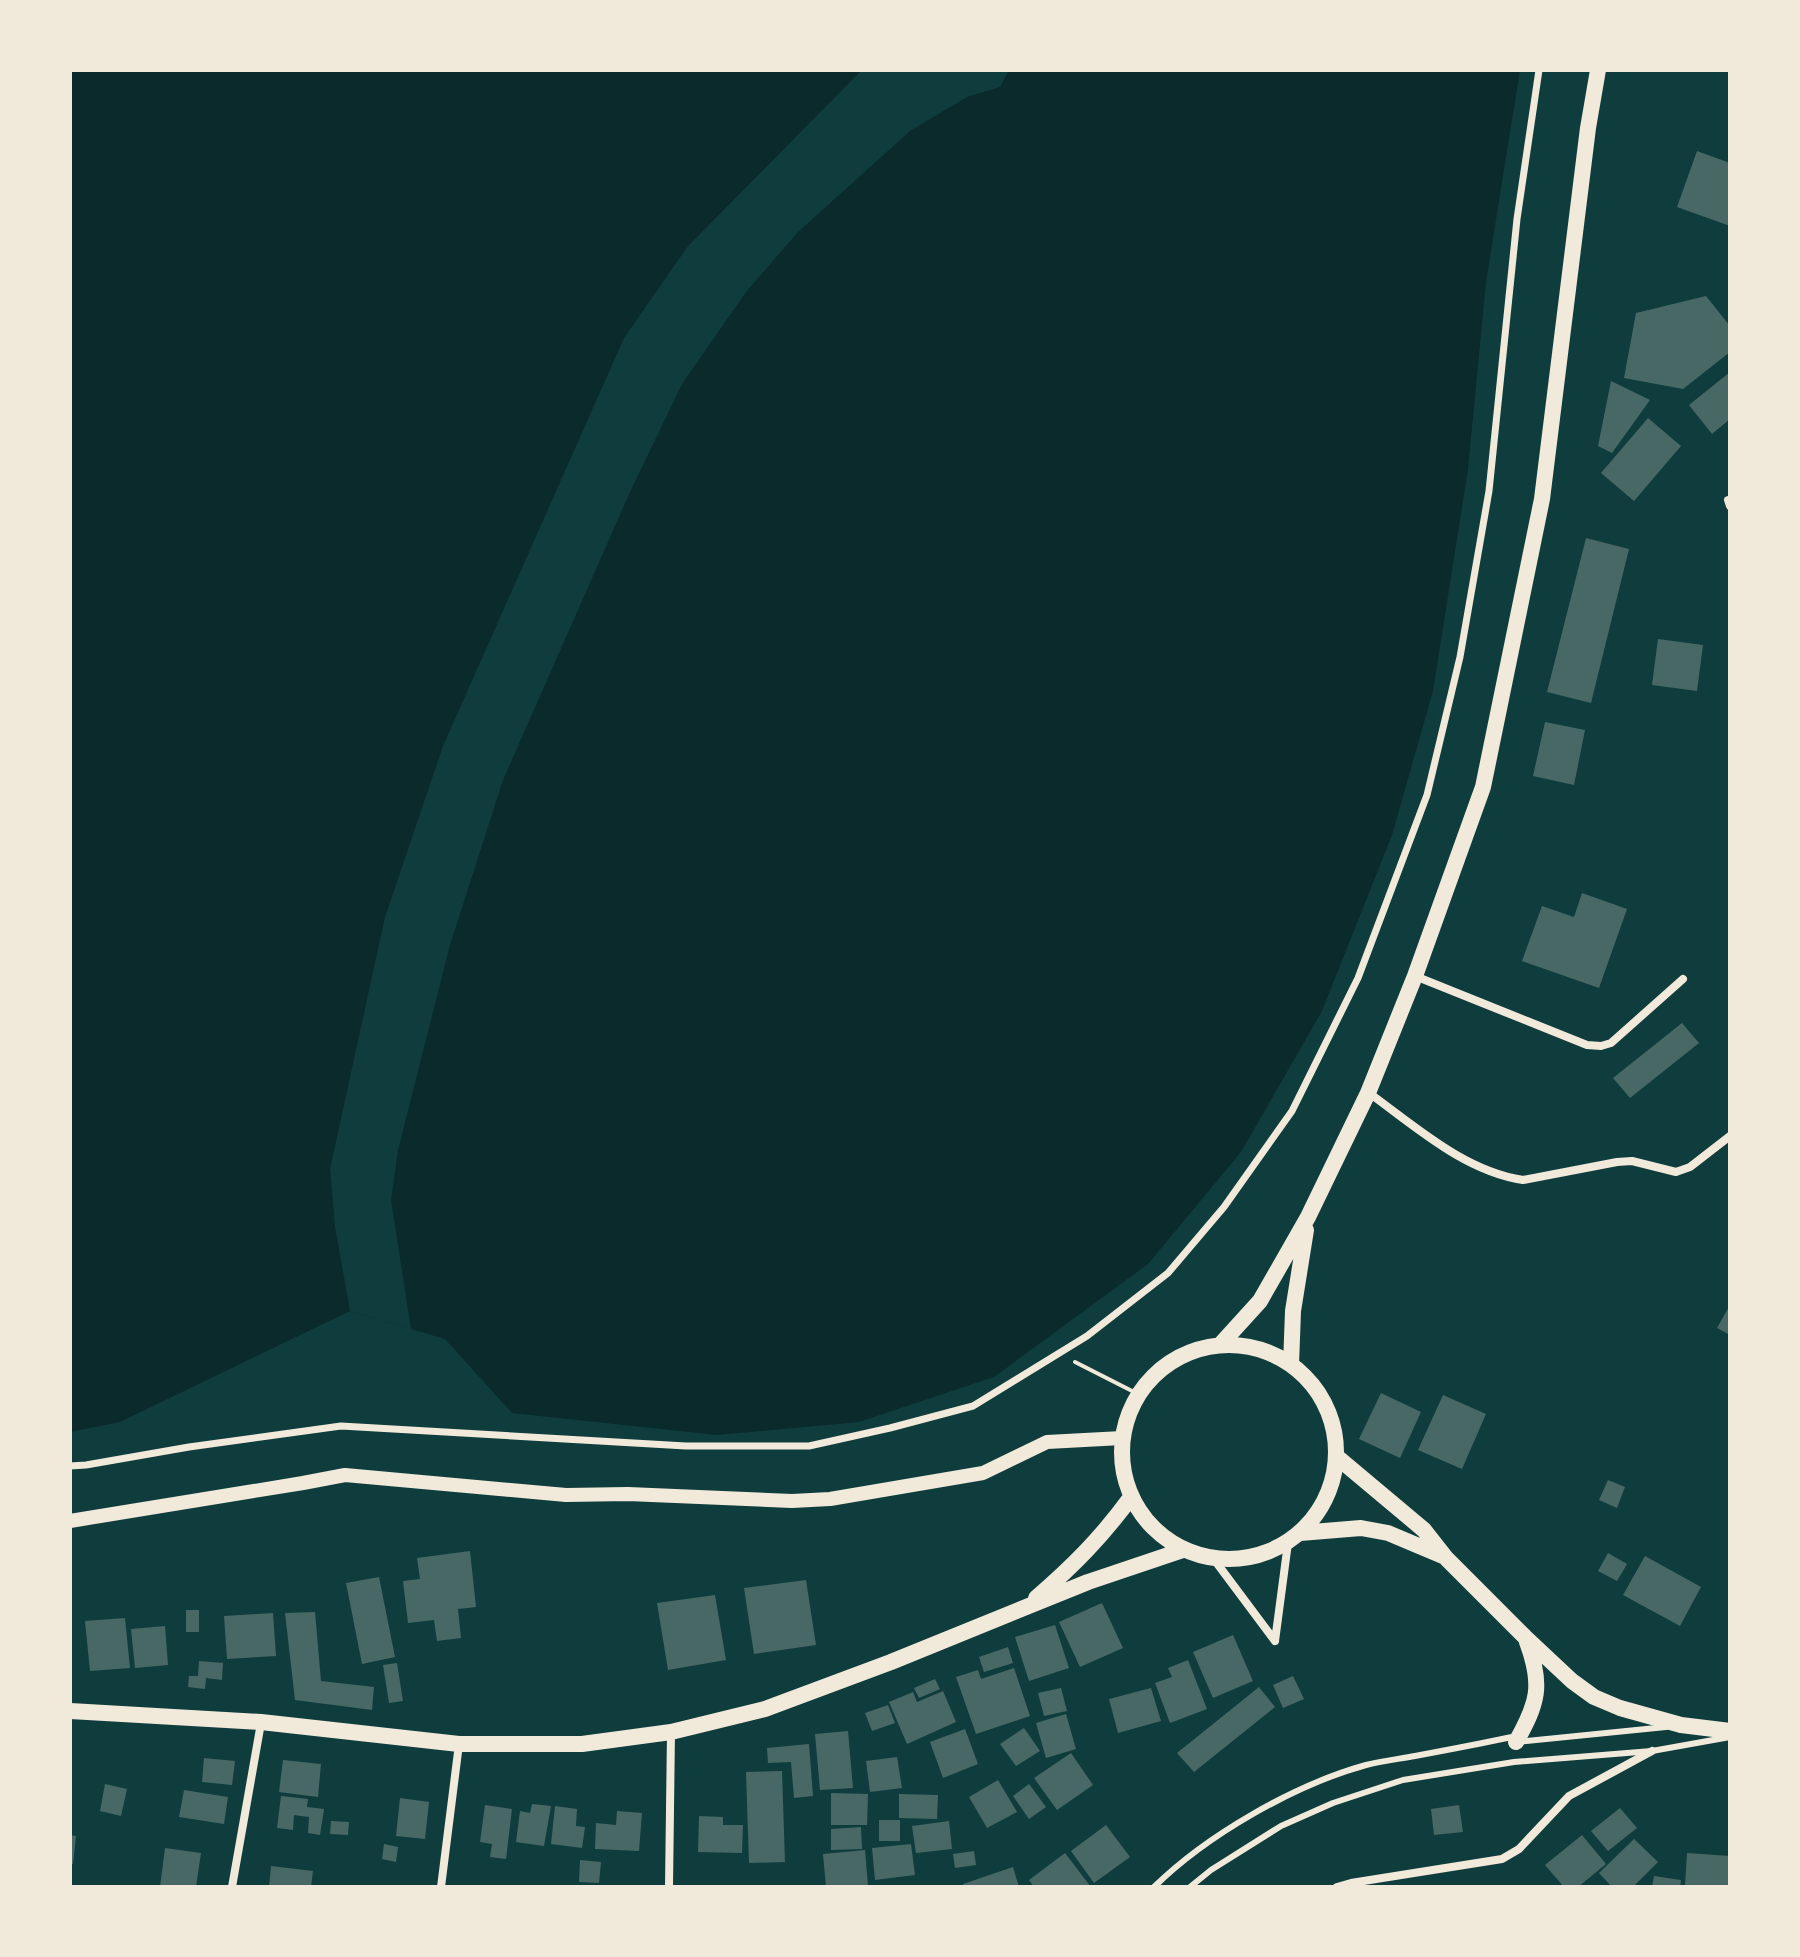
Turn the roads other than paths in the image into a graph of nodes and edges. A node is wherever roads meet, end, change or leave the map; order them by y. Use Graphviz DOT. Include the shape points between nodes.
graph roads {
  1 [pos="1539,70"];
  2 [pos="1598,70"];
  3 [pos="1415,976"];
  4 [pos="1683,979"];
  5 [pos="1368,1093"];
  6 [pos="1730,1136"];
  7 [pos="1308,1217"];
  8 [pos="1220,1345"];
  9 [pos="1291,1365"];
  10 [pos="1122,1438"];
  11 [pos="1337,1457"];
  12 [pos="70,1466"];
  13 [pos="1131,1497"];
  14 [pos="70,1521"];
  15 [pos="1294,1538"];
  16 [pos="1183,1550"];
  17 [pos="1213,1558"];
  18 [pos="1446,1558"];
  19 [pos="1026,1606"];
  20 [pos="1525,1637"];
  21 [pos="70,1711"];
  22 [pos="261,1722"];
  23 [pos="1681,1725"];
  24 [pos="671,1732"];
  25 [pos="1730,1734"];
  26 [pos="1516,1742"];
  27 [pos="459,1744"];
  28 [pos="1652,1751"];
  29 [pos="232,1887"];
  30 [pos="441,1887"];
  31 [pos="669,1887"];
  32 [pos="1154,1887"];
  33 [pos="1190,1887"];
  34 [pos="1337,1887"];
  1 -- 12 [label="street" via="1517,219 1489,491 1460,657 1427,795 1358,978 1292,1111 1224,1207 1168,1273 1087,1336 973,1406 809,1446 686,1446 341,1426"];
  2 -- 3 [label="main road" via="1539,514 1483,787"];
  3 -- 4 [label="street" via="1601,1046 1611,1043"];
  3 -- 5 [label="main road"];
  5 -- 6 [label="street" via="1455,1155 1523,1180 1632,1161 1676,1172"];
  5 -- 7 [label="main road"];
  7 -- 8 [label="main road" via="1260,1301"];
  7 -- 9 [label="main road" via="1293,1311"];
  8 -- 9 [label="main road" via="1245,1346"];
  8 -- 10 [label="main road" via="1188,1353 1160,1370 1138,1394"];
  9 -- 11 [label="main road" via="1326,1405"];
  10 -- 13 [label="main road" via="1122,1468"];
  10 -- 14 [label="street" via="1047,1442 983,1473 830,1499 566,1495 345,1475"];
  11 -- 15 [label="main road" via="1326,1499"];
  11 -- 18 [label="main road" via="1424,1530"];
  13 -- 16 [label="main road" via="1144,1519"];
  13 -- 19 [label="main road" via="1072,1567"];
  15 -- 17 [label="main road" via="1264,1554"];
  15 -- 17 [label="street" via="1275,1641"];
  15 -- 18 [label="main road" via="1361,1528 1388,1533"];
  16 -- 17 [label="main road"];
  16 -- 19 [label="main road"];
  18 -- 20 [label="main road"];
  19 -- 24 [label="main road" via="765,1709"];
  20 -- 23 [label="main road" via="1594,1697"];
  20 -- 26 [label="main road" via="1537,1680 1531,1716"];
  21 -- 22 [label="main road"];
  22 -- 27 [label="main road"];
  22 -- 29 [label="street"];
  23 -- 25 [label="main road"];
  23 -- 26 [label="lane"];
  24 -- 27 [label="main road" via="582,1744"];
  24 -- 31 [label="street"];
  25 -- 28 [label="lane"];
  26 -- 32 [label="lane" via="1512,1737 1367,1765 1323,1780 1229,1829"];
  27 -- 30 [label="street"];
  28 -- 33 [label="lane" via="1514,1762 1403,1780 1281,1826"];
  28 -- 34 [label="street" via="1569,1796 1519,1849 1502,1859"];
}
